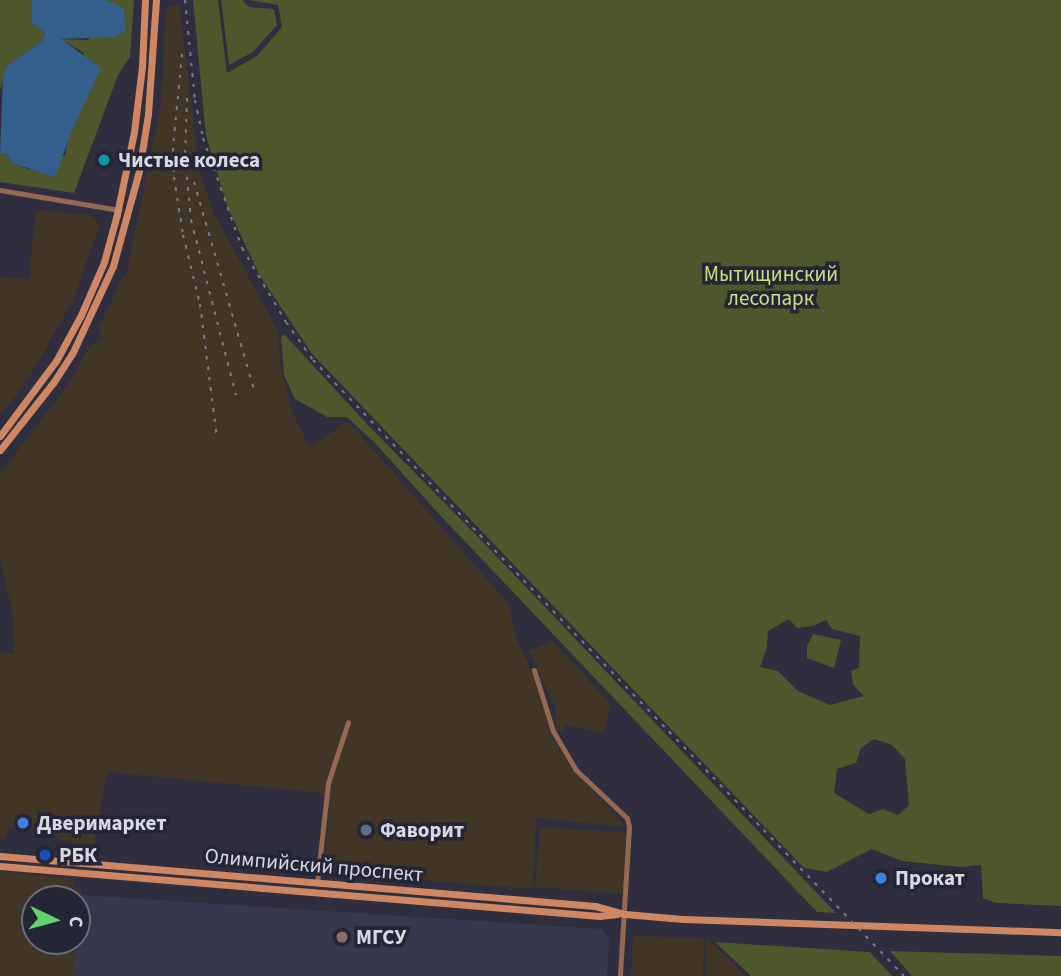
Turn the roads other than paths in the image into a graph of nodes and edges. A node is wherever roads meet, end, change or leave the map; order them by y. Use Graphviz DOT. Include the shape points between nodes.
graph roads {
  1 [pos="145,0"];
  2 [pos="156,0"];
  3 [pos="0,190"];
  4 [pos="118,210"];
  5 [pos="0,436"];
  6 [pos="0,450"];
  7 [pos="534,670"];
  8 [pos="348,722"];
  9 [pos="0,856"];
  10 [pos="0,866"];
  11 [pos="317,883"];
  12 [pos="625,914"];
  13 [pos="1061,932"];
  14 [pos="620,976"];
  1 -- 4 [label="main road" via="139,98"];
  2 -- 6 [label="main road" via="141,159 113,268 72,354"];
  3 -- 4 [label="street"];
  4 -- 5 [label="main road" via="104,262 66,344"];
  7 -- 12 [label="street" via="553,731 576,770 627,818"];
  8 -- 11 [label="street" via="328,783"];
  9 -- 11 [label="main road, Олимпийский проспект"];
  10 -- 12 [label="main road, Олимпийский проспект" via="599,916"];
  11 -- 12 [label="main road, Олимпийский проспект" via="595,906"];
  12 -- 13 [label="main road, Олимпийский проспект"];
  12 -- 14 [label="street"];
}
